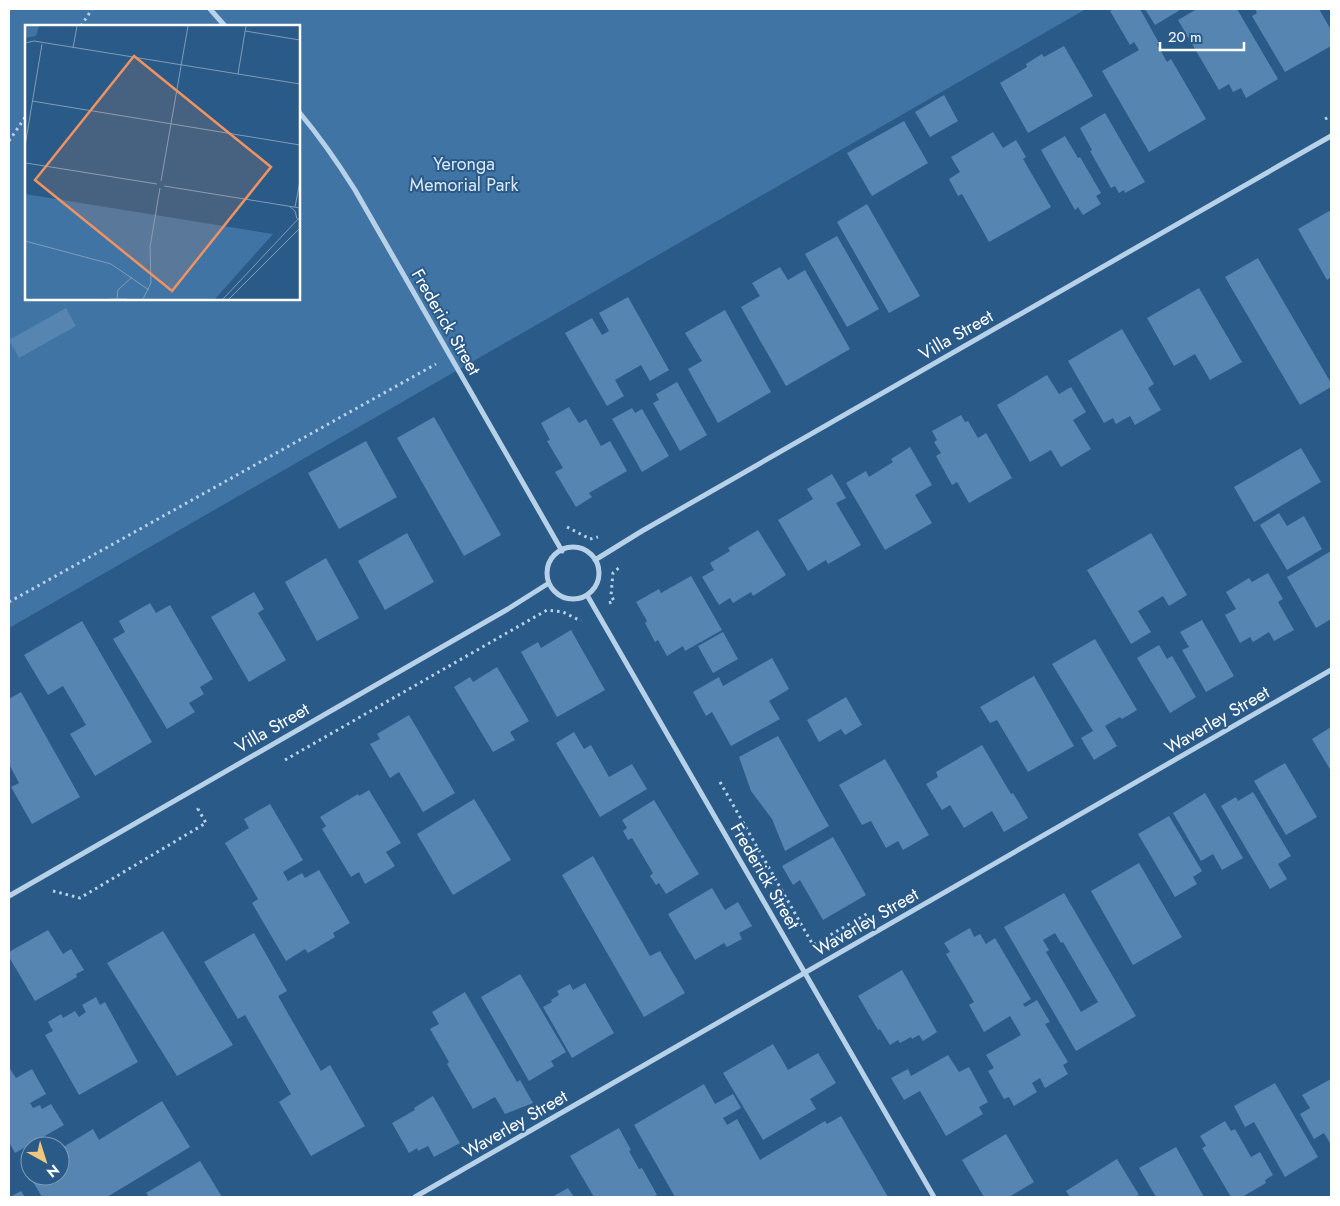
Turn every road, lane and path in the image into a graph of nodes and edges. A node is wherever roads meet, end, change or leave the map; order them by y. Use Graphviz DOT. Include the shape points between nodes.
graph roads {
  1 [pos="92,9"];
  2 [pos="210,9"];
  3 [pos="82,25"];
  4 [pos="224,25"];
  5 [pos="300,113"];
  6 [pos="25,117"];
  7 [pos="1331,136"];
  8 [pos="9,141"];
  9 [pos="450,356"];
  10 [pos="562,550"];
  11 [pos="595,560"];
  12 [pos="549,583"];
  13 [pos="587,595"];
  14 [pos="9,602"];
  15 [pos="545,606"];
  16 [pos="547,610"];
  17 [pos="581,621"];
  18 [pos="1331,670"];
  19 [pos="284,760"];
  20 [pos="720,782"];
  21 [pos="207,804"];
  22 [pos="54,891"];
  23 [pos="9,896"];
  24 [pos="870,912"];
  25 [pos="805,973"];
  26 [pos="415,1197"];
  27 [pos="934,1197"];
  1 -- 3 [label="path"];
  2 -- 4 [label="street"];
  5 -- 9 [label="street, Frederick Street" via="355,190"];
  6 -- 8 [label="path"];
  7 -- 11 [label="street, Villa Street"];
  9 -- 10 [label="street, Frederick Street"];
  9 -- 14 [label="path"];
  10 -- 11 [label="street" via="584,550"];
  10 -- 12 [label="street" via="548,568"];
  11 -- 13 [label="street" via="599,575 593,590"];
  12 -- 13 [label="street" via="558,595 566,598"];
  12 -- 23 [label="street, Villa Street"];
  13 -- 25 [label="street, Frederick Street"];
  15 -- 16 [label="path"];
  16 -- 17 [label="path" via="563,612"];
  16 -- 19 [label="path"];
  18 -- 25 [label="street, Waverley Street"];
  20 -- 24 [label="path" via="813,945"];
  21 -- 22 [label="path" via="198,809 206,823 80,898"];
  25 -- 26 [label="street, Waverley Street"];
  25 -- 27 [label="street, Frederick Street"];
}
